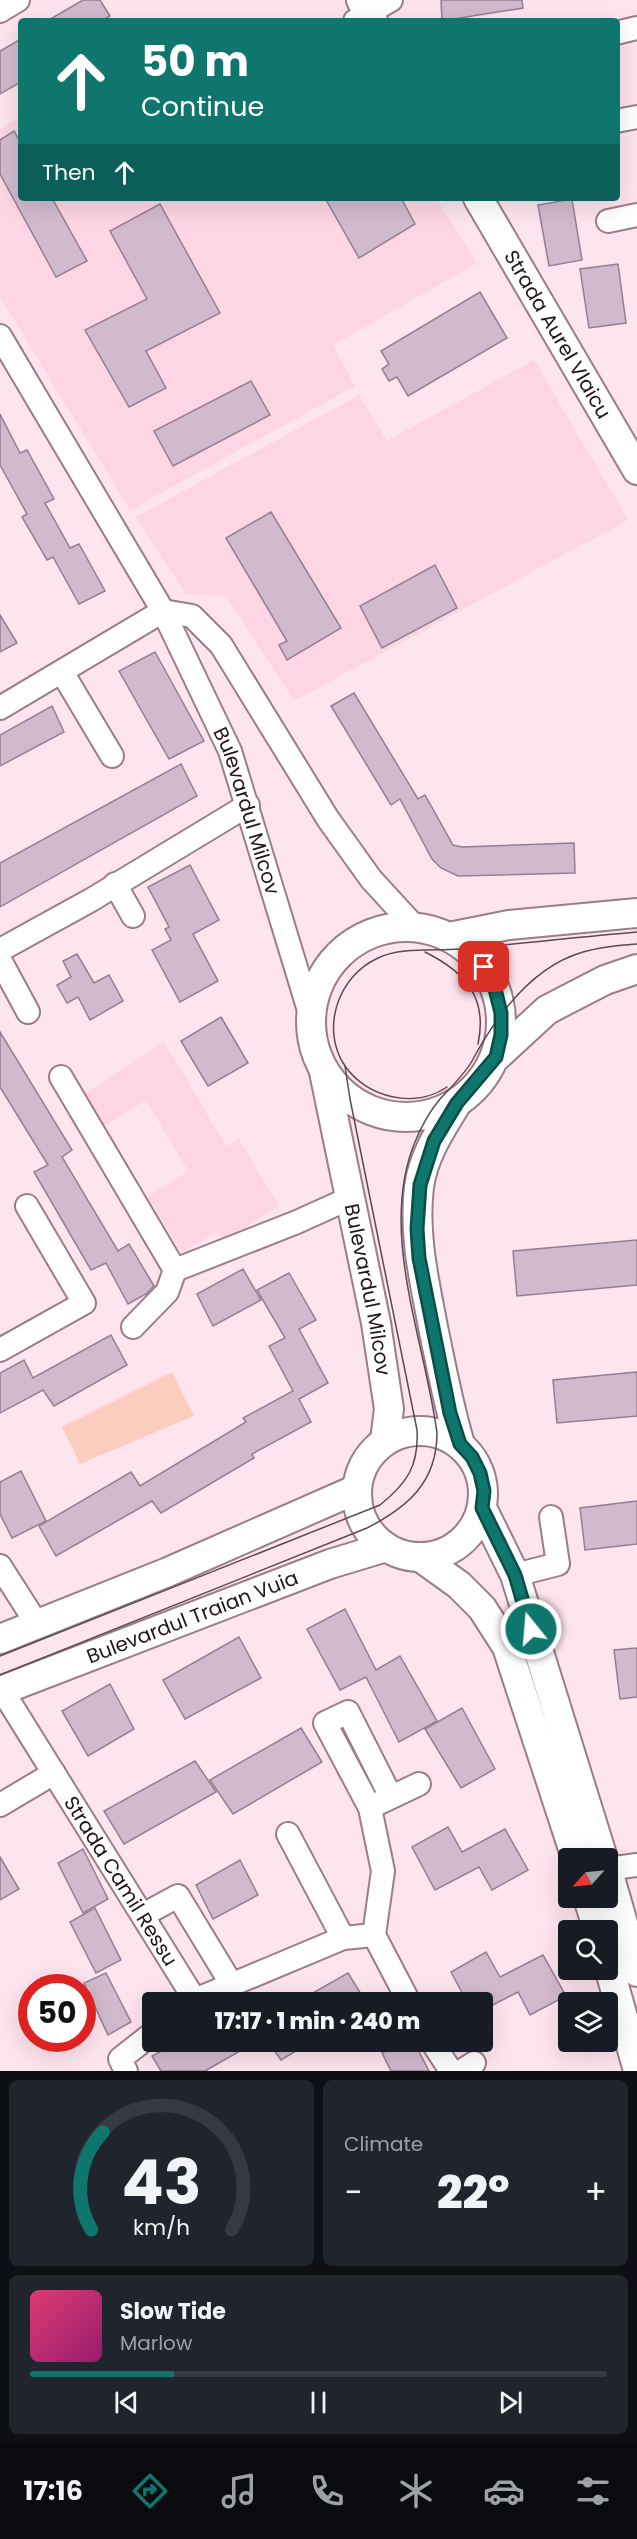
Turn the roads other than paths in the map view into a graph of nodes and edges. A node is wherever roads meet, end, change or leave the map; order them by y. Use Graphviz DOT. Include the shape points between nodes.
graph roads {
  1 [pos="18,0"];
  2 [pos="0,11"];
  3 [pos="637,28"];
  4 [pos="620,32"];
  5 [pos="637,117"];
  6 [pos="620,120"];
  7 [pos="480,201"];
  8 [pos="637,215"];
  9 [pos="608,221"];
  10 [pos="0,336"];
  11 [pos="637,470"];
  12 [pos="163,611"];
  13 [pos="62,672"];
  14 [pos="0,708"];
  15 [pos="112,756"];
  16 [pos="248,805"];
  17 [pos="115,884"];
  18 [pos="637,913"];
  19 [pos="133,916"];
  20 [pos="415,927"];
  21 [pos="449,937"];
  22 [pos="0,950"];
  23 [pos="0,960"];
  24 [pos="637,969"];
  25 [pos="28,1012"];
  26 [pos="310,1017"];
  27 [pos="496,1057"];
  28 [pos="324,1070"];
  29 [pos="61,1077"];
  30 [pos="457,1103"];
  31 [pos="350,1198"];
  32 [pos="27,1206"];
  33 [pos="175,1270"];
  34 [pos="134,1327"];
  35 [pos="0,1348"];
  36 [pos="385,1440"];
  37 [pos="460,1444"];
  38 [pos="357,1489"];
  39 [pos="482,1508"];
  40 [pos="551,1516"];
  41 [pos="386,1547"];
  42 [pos="420,1557"];
  43 [pos="0,1566"];
  44 [pos="515,1575"];
  45 [pos="37,1624"];
  46 [pos="0,1639"];
  47 [pos="1,1691"];
  48 [pos="54,1773"];
  49 [pos="419,1784"];
  50 [pos="391,1797"];
  51 [pos="1,1805"];
  52 [pos="370,1808"];
  53 [pos="288,1834"];
  54 [pos="573,1848"];
  55 [pos="600,1848"];
  56 [pos="637,1865"];
  57 [pos="618,1868"];
  58 [pos="618,1905"];
  59 [pos="143,1915"];
  60 [pos="374,1935"];
  61 [pos="343,1938"];
  62 [pos="637,1972"];
  63 [pos="613,1980"];
  64 [pos="232,1985"];
  65 [pos="188,1992"];
  66 [pos="215,1992"];
  67 [pos="404,1992"];
  68 [pos="632,2035"];
  69 [pos="142,2042"];
  70 [pos="439,2052"];
  71 [pos="637,2067"];
  72 [pos="126,2071"];
  73 [pos="451,2071"];
  1 -- 2 [label="street"];
  3 -- 4 [label="street"];
  5 -- 6 [label="street"];
  7 -- 11 [label="main road, Strada Aurel Vlaicu"];
  8 -- 9 [label="street"];
  10 -- 12 [label="street, Bulevardul Milcov"];
  12 -- 13 [label="street"];
  12 -- 16 [label="street, Bulevardul Milcov" via="230,751"];
  12 -- 20 [label="street" via="192,616 221,645 328,819 371,879"];
  13 -- 14 [label="street"];
  13 -- 15 [label="street"];
  16 -- 17 [label="street"];
  16 -- 26 [label="street, Bulevardul Milcov"];
  17 -- 19 [label="street"];
  17 -- 22 [label="street"];
  18 -- 21 [label="main road" via="509,925"];
  20 -- 21 [label="main road"];
  20 -- 26 [label="main road" via="371,932 352,942 322,975"];
  21 -- 27 [label="main road" via="484,967 495,989 501,1013"];
  23 -- 25 [label="street"];
  24 -- 27 [label="main road" via="605,980 547,1010"];
  26 -- 28 [label="main road" via="313,1042"];
  27 -- 30 [label="main road"];
  28 -- 30 [label="main road" via="350,1099 387,1116 428,1115"];
  28 -- 31 [label="main road, Bulevardul Milcov"];
  29 -- 33 [label="street"];
  30 -- 37 [label="main road" via="434,1141 420,1185 417,1229 419,1258"];
  31 -- 33 [label="street"];
  31 -- 36 [label="main road, Bulevardul Milcov" via="386,1387 389,1409"];
  32 -- 35 [label="street" via="84,1303"];
  33 -- 34 [label="street" via="167,1292"];
  36 -- 37 [label="main road" via="417,1430 437,1432"];
  36 -- 38 [label="main road" via="361,1470"];
  37 -- 39 [label="main road" via="480,1473"];
  38 -- 41 [label="main road" via="360,1513 367,1528"];
  38 -- 45 [label="main road" via="179,1568"];
  39 -- 42 [label="main road" via="474,1528 460,1544 441,1554"];
  39 -- 44 [label="main road"];
  40 -- 44 [label="street" via="558,1564"];
  41 -- 42 [label="main road"];
  41 -- 47 [label="main road, Bulevardul Traian Vuia" via="330,1564"];
  42 -- 54 [label="main road" via="474,1600 507,1647"];
  43 -- 45 [label="street"];
  44 -- 55 [label="main road"];
  45 -- 46 [label="main road"];
  47 -- 48 [label="street, Strada Camil Ressu"];
  48 -- 51 [label="street"];
  48 -- 59 [label="street, Strada Camil Ressu"];
  49 -- 50 [label="street"];
  50 -- 52 [label="street"];
  50 -- 52 [label="street" via="348,1712 325,1723"];
  52 -- 60 [label="street" via="383,1871"];
  53 -- 61 [label="street"];
  56 -- 57 [label="street"];
  58 -- 62 [label="main road"];
  59 -- 64 [label="street" via="178,1896"];
  59 -- 65 [label="street, Strada Camil Ressu"];
  60 -- 61 [label="street, Strada Camil Ressu"];
  60 -- 67 [label="street"];
  61 -- 64 [label="street, Strada Camil Ressu"];
  63 -- 68 [label="main road"];
  64 -- 66 [label="street, Strada Camil Ressu"];
  68 -- 71 [label="main road"];
  69 -- 72 [label="street" via="120,2059"];
  70 -- 73 [label="street"];
}
